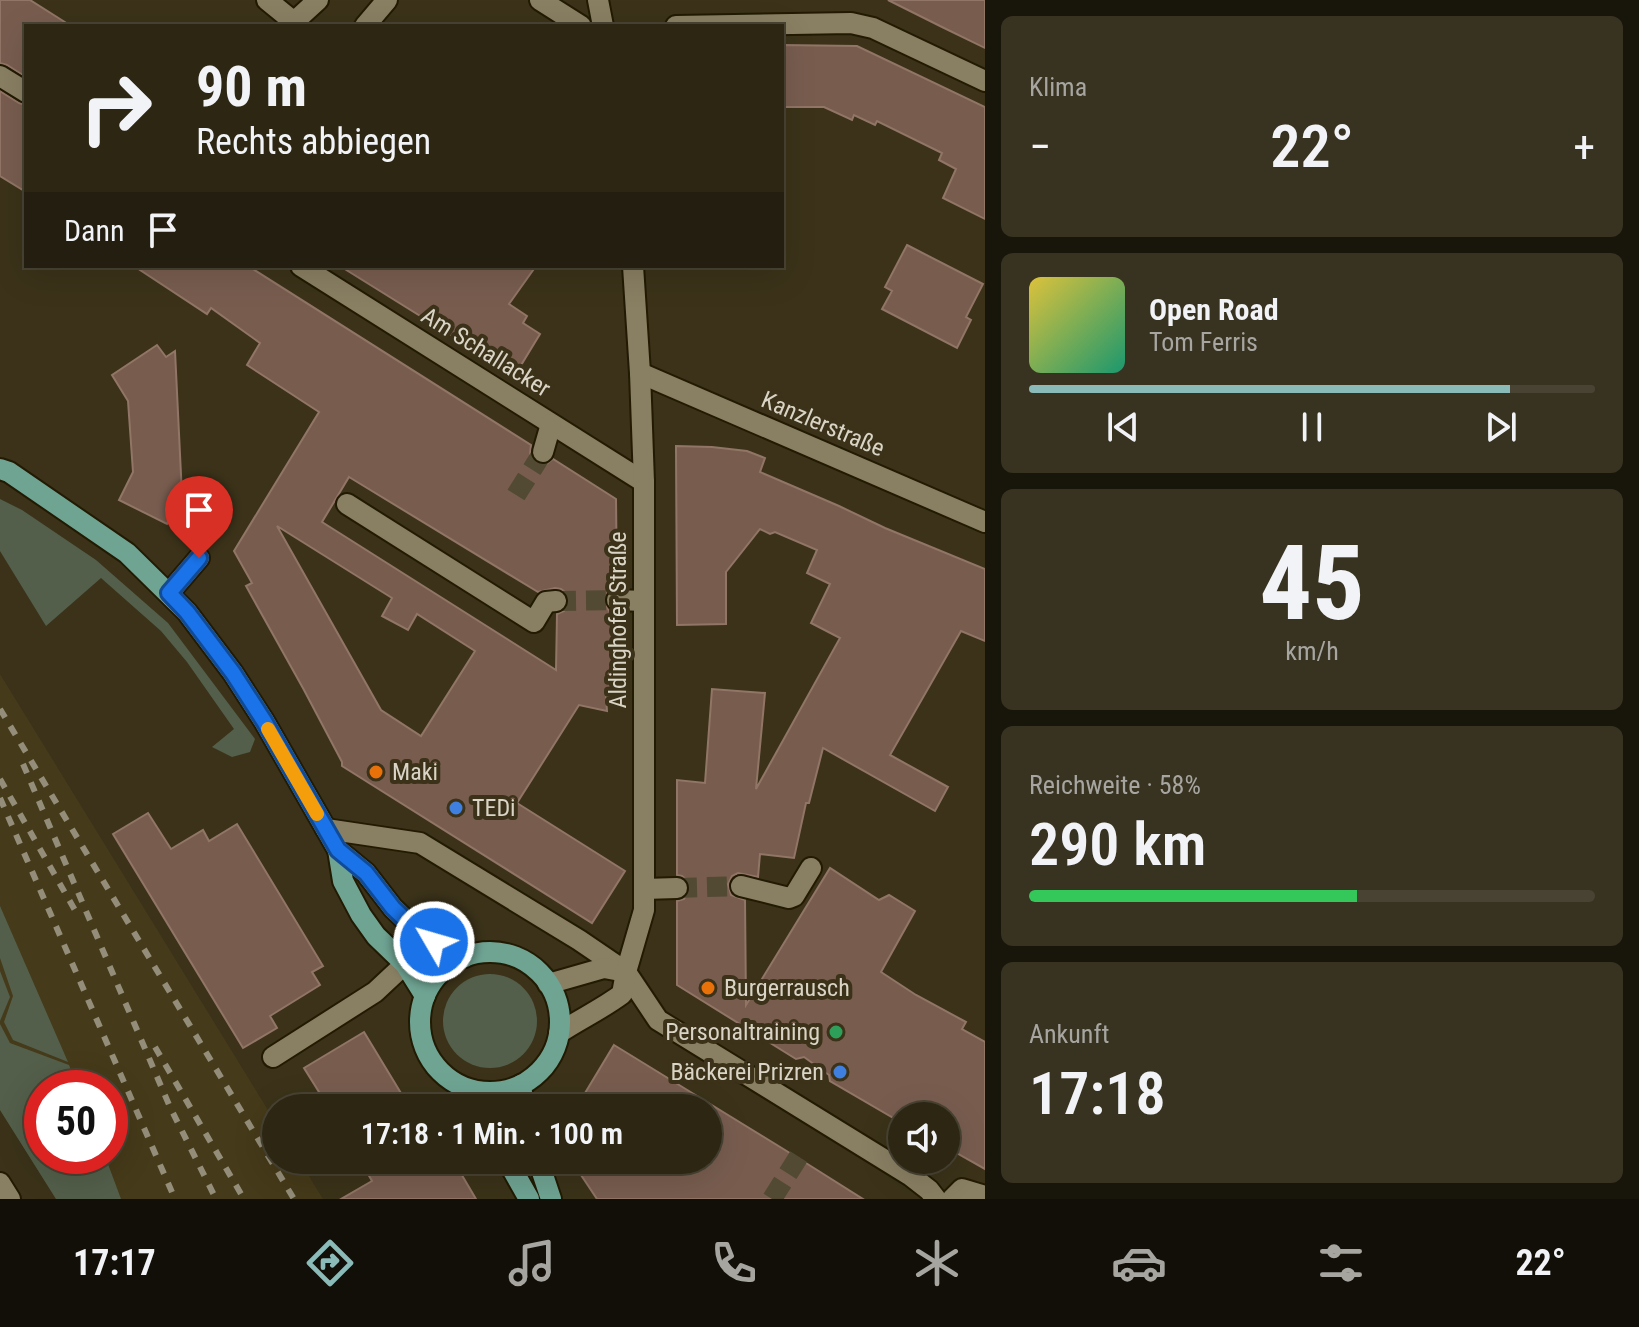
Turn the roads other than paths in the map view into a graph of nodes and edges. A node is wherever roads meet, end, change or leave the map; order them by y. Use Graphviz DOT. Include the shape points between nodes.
graph roads {
  1 [pos="267,0"];
  2 [pos="318,0"];
  3 [pos="387,0"];
  4 [pos="540,0"];
  5 [pos="598,0"];
  6 [pos="367,24"];
  7 [pos="578,24"];
  8 [pos="603,24"];
  9 [pos="784,24"];
  10 [pos="0,76"];
  11 [pos="985,81"];
  12 [pos="24,91"];
  13 [pos="304,268"];
  14 [pos="633,268"];
  15 [pos="640,373"];
  16 [pos="551,424"];
  17 [pos="543,452"];
  18 [pos="0,469"];
  19 [pos="644,482"];
  20 [pos="347,504"];
  21 [pos="985,522"];
  22 [pos="199,558"];
  23 [pos="169,593"];
  24 [pos="617,600"];
  25 [pos="556,601"];
  26 [pos="644,601"];
  27 [pos="326,829"];
  28 [pos="338,850"];
  29 [pos="811,868"];
  30 [pos="741,886"];
  31 [pos="677,888"];
  32 [pos="644,889"];
  33 [pos="465,957"];
  34 [pos="405,964"];
  35 [pos="626,972"];
  36 [pos="548,984"];
  37 [pos="425,996"];
  38 [pos="559,1033"];
  39 [pos="273,1057"];
  40 [pos="521,1085"];
  41 [pos="471,1094"];
  42 [pos="490,1094"];
  43 [pos="522,1094"];
  44 [pos="515,1174"];
  45 [pos="543,1174"];
  46 [pos="0,1183"];
  47 [pos="985,1196"];
  48 [pos="10,1199"];
  49 [pos="529,1199"];
  50 [pos="551,1199"];
  51 [pos="936,1199"];
  52 [pos="952,1199"];
  1 -- 2 [label="street" via="294,22"];
  3 -- 6 [label="street"];
  4 -- 7 [label="street"];
  5 -- 8 [label="street"];
  9 -- 11 [label="street" via="851,23 873,28"];
  10 -- 12 [label="street"];
  13 -- 16 [label="street, Am Schallacker"];
  14 -- 15 [label="street, Aldinghofer Straße"];
  15 -- 19 [label="street, Aldinghofer Straße"];
  15 -- 21 [label="street, Kanzlerstraße"];
  16 -- 17 [label="street"];
  16 -- 19 [label="street, Am Schallacker"];
  18 -- 23 [label="main road" via="127,553"];
  19 -- 26 [label="street, Aldinghofer Straße"];
  20 -- 25 [label="street" via="534,622 546,602"];
  22 -- 23 [label="street"];
  23 -- 27 [label="main road" via="233,673"];
  24 -- 26 [label="street"];
  26 -- 32 [label="street, Aldinghofer Straße"];
  27 -- 28 [label="main road"];
  27 -- 35 [label="street" via="420,843"];
  28 -- 33 [label="main road" via="366,873 413,927"];
  28 -- 34 [label="main road" via="343,881 363,917"];
  29 -- 30 [label="street" via="789,898"];
  31 -- 32 [label="street"];
  32 -- 35 [label="street, Aldinghofer Straße" via="644,910"];
  33 -- 36 [label="main road" via="513,956"];
  33 -- 37 [label="main road" via="449,965"];
  34 -- 37 [label="main road"];
  34 -- 39 [label="street" via="375,992"];
  35 -- 36 [label="street" via="604,968"];
  35 -- 38 [label="street, Aldinghofer Straße" via="622,994"];
  35 -- 51 [label="street" via="658,1020 911,1176"];
  36 -- 38 [label="main road" via="559,1007"];
  37 -- 41 [label="main road" via="420,1028 427,1053 441,1073"];
  38 -- 40 [label="main road" via="552,1055"];
  40 -- 42 [label="main road"];
  40 -- 43 [label="main road"];
  44 -- 49 [label="main road"];
  45 -- 50 [label="main road"];
  46 -- 48 [label="street"];
  47 -- 52 [label="street" via="962,1189"];
}
